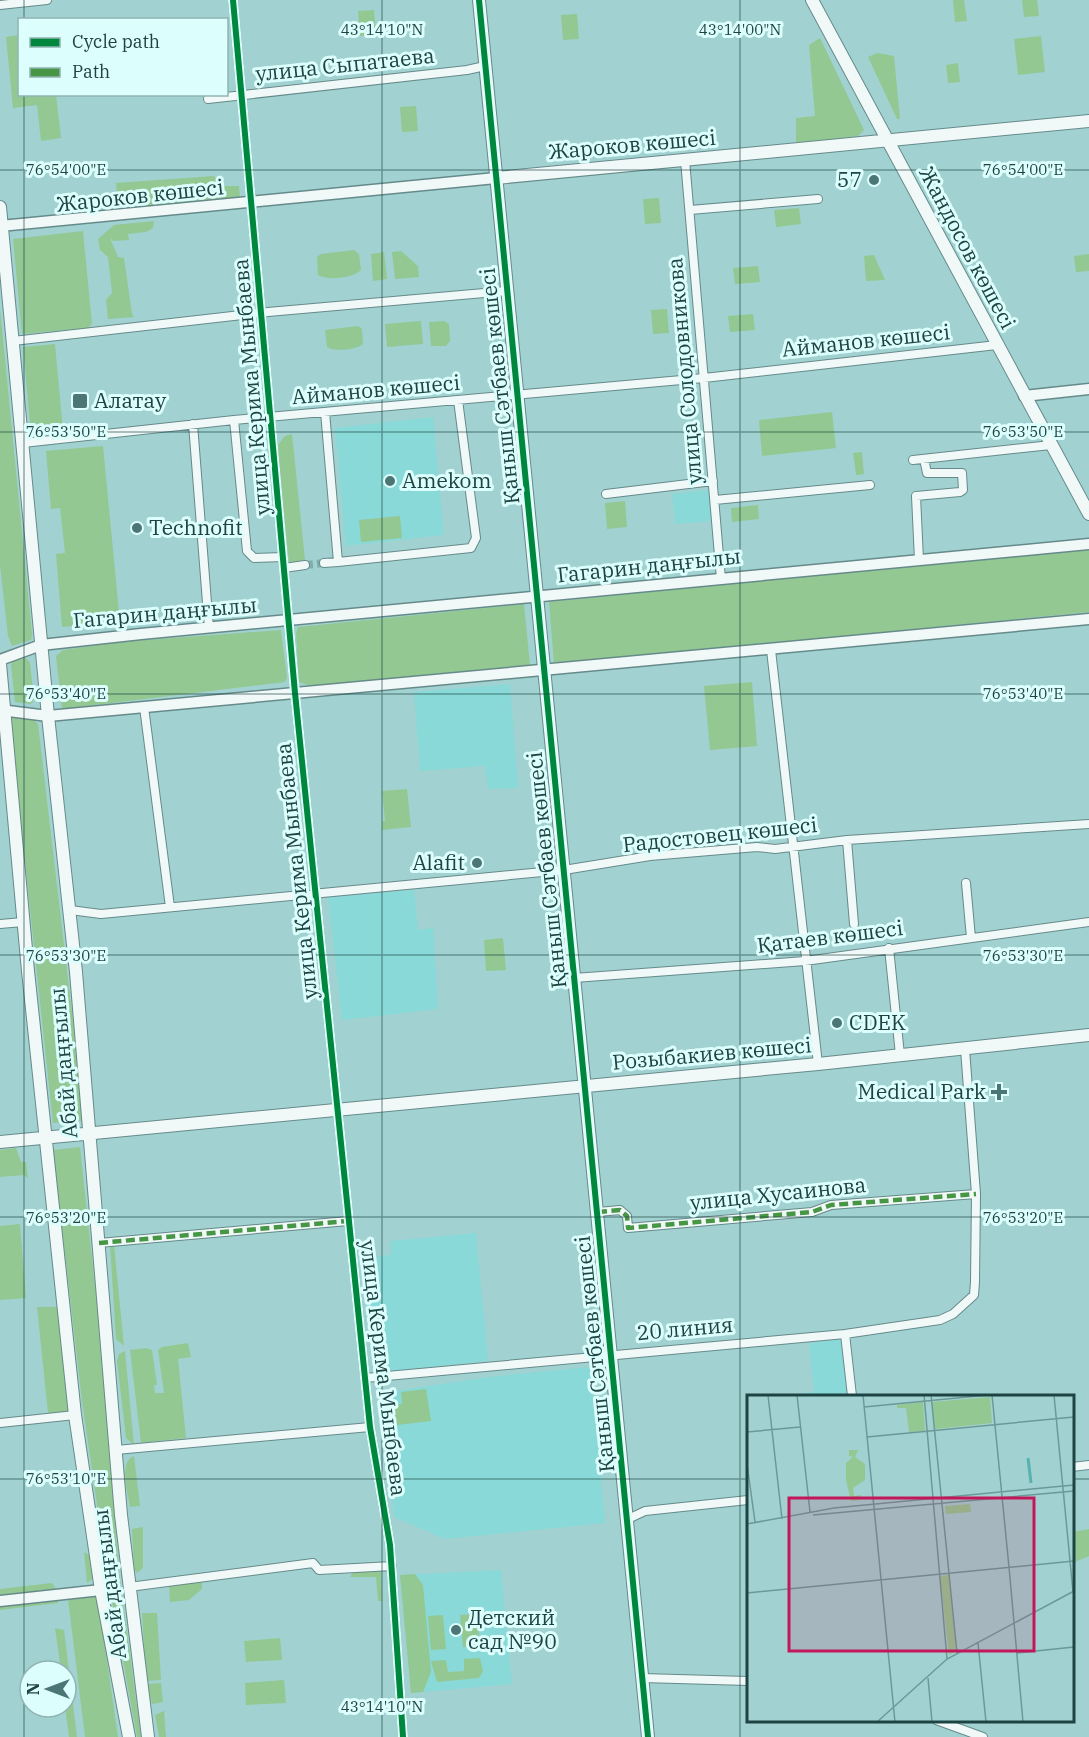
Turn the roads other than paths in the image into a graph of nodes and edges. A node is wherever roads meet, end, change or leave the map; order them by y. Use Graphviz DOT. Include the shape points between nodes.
graph roads {
  1 [pos="47,0"];
  2 [pos="233,0"];
  3 [pos="479,0"];
  4 [pos="812,0"];
  5 [pos="0,5"];
  6 [pos="485,66"];
  7 [pos="242,94"];
  8 [pos="207,99"];
  9 [pos="1089,121"];
  10 [pos="887,141"];
  11 [pos="685,160"];
  12 [pos="496,178"];
  13 [pos="818,199"];
  14 [pos="252,202"];
  15 [pos="0,207"];
  16 [pos="690,210"];
  17 [pos="1,226"];
  18 [pos="507,291"];
  19 [pos="262,313"];
  20 [pos="13,341"];
  21 [pos="997,345"];
  22 [pos="704,378"];
  23 [pos="1089,389"];
  24 [pos="517,394"];
  25 [pos="1024,396"];
  26 [pos="458,400"];
  27 [pos="325,412"];
  28 [pos="272,417"];
  29 [pos="234,420"];
  30 [pos="193,424"];
  31 [pos="23,443"];
  32 [pos="1051,445"];
  33 [pos="924,459"];
  34 [pos="913,460"];
  35 [pos="713,481"];
  36 [pos="870,484"];
  37 [pos="606,494"];
  38 [pos="715,500"];
  39 [pos="1089,514"];
  40 [pos="1089,544"];
  41 [pos="283,557"];
  42 [pos="919,560"];
  43 [pos="338,562"];
  44 [pos="324,563"];
  45 [pos="305,565"];
  46 [pos="284,568"];
  47 [pos="721,579"];
  48 [pos="537,597"];
  49 [pos="1089,619"];
  50 [pos="288,622"];
  51 [pos="209,628"];
  52 [pos="41,645"];
  53 [pos="771,650"];
  54 [pos="0,662"];
  55 [pos="544,672"];
  56 [pos="295,693"];
  57 [pos="144,707"];
  58 [pos="2,710"];
  59 [pos="48,716"];
  60 [pos="1089,824"];
  61 [pos="847,840"];
  62 [pos="792,846"];
  63 [pos="564,870"];
  64 [pos="966,883"];
  65 [pos="316,892"];
  66 [pos="170,907"];
  67 [pos="70,910"];
  68 [pos="23,922"];
  69 [pos="1089,922"];
  70 [pos="0,924"];
  71 [pos="854,924"];
  72 [pos="970,938"];
  73 [pos="889,948"];
  74 [pos="805,961"];
  75 [pos="574,978"];
  76 [pos="1089,1035"];
  77 [pos="965,1049"];
  78 [pos="900,1055"];
  79 [pos="818,1064"];
  80 [pos="585,1085"];
  81 [pos="338,1110"];
  82 [pos="90,1133"];
  83 [pos="45,1138"];
  84 [pos="6,1141"];
  85 [pos="976,1194"];
  86 [pos="598,1212"];
  87 [pos="348,1221"];
  88 [pos="99,1243"];
  89 [pos="845,1334"];
  90 [pos="611,1354"];
  91 [pos="364,1378"];
  92 [pos="852,1395"];
  93 [pos="75,1415"];
  94 [pos="0,1423"];
  95 [pos="370,1427"];
  96 [pos="116,1450"];
  97 [pos="1089,1465"];
  98 [pos="1074,1467"];
  99 [pos="747,1500"];
  100 [pos="627,1519"];
  101 [pos="392,1566"];
  102 [pos="129,1587"];
  103 [pos="101,1590"];
  104 [pos="0,1601"];
  105 [pos="642,1678"];
  106 [pos="747,1681"];
  107 [pos="944,1722"];
  108 [pos="129,1737"];
  109 [pos="148,1737"];
  110 [pos="403,1737"];
  111 [pos="648,1737"];
  112 [pos="983,1737"];
  1 -- 5 [label="street"];
  2 -- 7 [label="street, улица Керима Мынбаева"];
  3 -- 6 [label="main road, Қаныш Сәтбаев көшесі"];
  4 -- 10 [label="main road, Жандосов көшесі"];
  6 -- 7 [label="street, улица Сыпатаева"];
  6 -- 12 [label="main road, Қаныш Сәтбаев көшесі"];
  7 -- 8 [label="street, улица Сыпатаева"];
  7 -- 14 [label="street, улица Керима Мынбаева"];
  9 -- 10 [label="main road, Жароков көшесі"];
  10 -- 11 [label="main road, Жароков көшесі"];
  10 -- 21 [label="main road, Жандосов көшесі"];
  11 -- 12 [label="main road, Жароков көшесі"];
  11 -- 16 [label="street, улица Солодовникова"];
  12 -- 14 [label="street, Жароков көшесі"];
  12 -- 18 [label="main road, Қаныш Сәтбаев көшесі"];
  13 -- 16 [label="street"];
  14 -- 17 [label="street, Жароков көшесі"];
  14 -- 19 [label="street, улица Керима Мынбаева"];
  15 -- 17 [label="main road, Абай даңғылы"];
  16 -- 22 [label="street, улица Солодовникова"];
  17 -- 20 [label="main road, Абай даңғылы"];
  18 -- 19 [label="street"];
  18 -- 24 [label="main road, Қаныш Сәтбаев көшесі"];
  19 -- 20 [label="street"];
  19 -- 28 [label="street, улица Керима Мынбаева"];
  20 -- 31 [label="main road, Абай даңғылы"];
  21 -- 22 [label="street, Айманов көшесі"];
  21 -- 25 [label="main road, Жандосов көшесі"];
  22 -- 24 [label="street, Айманов көшесі"];
  22 -- 35 [label="street, улица Солодовникова"];
  23 -- 25 [label="street"];
  24 -- 26 [label="street, Айманов көшесі"];
  24 -- 48 [label="main road, Қаныш Сәтбаев көшесі"];
  25 -- 32 [label="main road, Жандосов көшесі"];
  26 -- 27 [label="street, Айманов көшесі"];
  26 -- 43 [label="street" via="476,538 471,548"];
  27 -- 28 [label="street, Айманов көшесі"];
  27 -- 43 [label="street"];
  28 -- 29 [label="street, Айманов көшесі"];
  28 -- 41 [label="street, улица Керима Мынбаева"];
  29 -- 30 [label="street, Айманов көшесі"];
  29 -- 41 [label="street" via="247,551 254,558"];
  30 -- 31 [label="street, Айманов көшесі"];
  30 -- 51 [label="street"];
  31 -- 52 [label="main road, Абай даңғылы"];
  32 -- 33 [label="street"];
  32 -- 39 [label="main road, Жандосов көшесі"];
  33 -- 34 [label="street"];
  33 -- 42 [label="street" via="927,473 962,473 963,490 916,496"];
  35 -- 37 [label="street"];
  35 -- 38 [label="street, улица Солодовникова"];
  36 -- 38 [label="street"];
  38 -- 47 [label="street, улица Солодовникова"];
  40 -- 42 [label="street, Гагарин даңғылы"];
  41 -- 46 [label="street, улица Керима Мынбаева"];
  42 -- 47 [label="street, Гагарин даңғылы"];
  43 -- 44 [label="street"];
  45 -- 46 [label="street"];
  46 -- 50 [label="street, улица Керима Мынбаева"];
  47 -- 48 [label="street, Гагарин даңғылы"];
  48 -- 50 [label="street, Гагарин даңғылы"];
  48 -- 55 [label="main road, Қаныш Сәтбаев көшесі"];
  49 -- 53 [label="street"];
  50 -- 51 [label="street, Гагарин даңғылы"];
  50 -- 56 [label="street, улица Керима Мынбаева"];
  51 -- 52 [label="street, Гагарин даңғылы"];
  52 -- 54 [label="street, Гагарин даңғылы"];
  52 -- 59 [label="main road, Абай даңғылы"];
  53 -- 55 [label="street"];
  53 -- 62 [label="street"];
  54 -- 58 [label="main road, Абай даңғылы"];
  55 -- 56 [label="street"];
  55 -- 63 [label="main road, Қаныш Сәтбаев көшесі"];
  56 -- 57 [label="street"];
  56 -- 65 [label="street, улица Керима Мынбаева"];
  57 -- 59 [label="street"];
  57 -- 66 [label="street"];
  58 -- 59 [label="street"];
  58 -- 68 [label="main road, Абай даңғылы"];
  59 -- 67 [label="main road, Абай даңғылы"];
  60 -- 61 [label="street, Радостовец көшесі"];
  61 -- 62 [label="street, Радостовец көшесі"];
  61 -- 71 [label="street"];
  62 -- 63 [label="street, Радостовец көшесі" via="650,856"];
  62 -- 74 [label="street"];
  63 -- 65 [label="street, Радостовец көшесі"];
  63 -- 75 [label="main road, Қаныш Сәтбаев көшесі"];
  64 -- 72 [label="street"];
  65 -- 66 [label="street, Радостовец көшесі"];
  65 -- 81 [label="street, улица Керима Мынбаева"];
  66 -- 67 [label="street, Радостовец көшесі" via="101,914"];
  67 -- 82 [label="main road, Абай даңғылы"];
  68 -- 70 [label="street"];
  68 -- 83 [label="main road, Абай даңғылы"];
  69 -- 72 [label="street, Қатаев көшесі"];
  72 -- 73 [label="street, Қатаев көшесі"];
  73 -- 74 [label="street, Қатаев көшесі"];
  73 -- 78 [label="street"];
  74 -- 75 [label="street, Қатаев көшесі"];
  74 -- 79 [label="street"];
  75 -- 80 [label="main road, Қаныш Сәтбаев көшесі"];
  76 -- 77 [label="main road, Розыбакиев көшесі"];
  77 -- 78 [label="main road, Розыбакиев көшесі"];
  77 -- 85 [label="street"];
  78 -- 79 [label="main road, Розыбакиев көшесі"];
  79 -- 80 [label="main road, Розыбакиев көшесі"];
  80 -- 81 [label="main road, Розыбакиев көшесі"];
  80 -- 86 [label="main road, Қаныш Сәтбаев көшесі"];
  81 -- 82 [label="main road, Розыбакиев көшесі"];
  81 -- 87 [label="street, улица Керима Мынбаева"];
  82 -- 83 [label="main road"];
  82 -- 88 [label="main road, Абай даңғылы"];
  83 -- 84 [label="main road"];
  83 -- 93 [label="main road, Абай даңғылы"];
  85 -- 86 [label="street, улица Хусаинова" via="831,1205 813,1212 628,1228 627,1216 620,1210"];
  85 -- 89 [label="street, 20 линия" via="974,1296 940,1320"];
  86 -- 90 [label="main road, Қаныш Сәтбаев көшесі"];
  87 -- 88 [label="street"];
  87 -- 91 [label="street, улица Керима Мынбаева"];
  88 -- 96 [label="main road, Абай даңғылы"];
  89 -- 90 [label="street, 20 линия"];
  89 -- 92 [label="street"];
  90 -- 91 [label="street, 20 линия"];
  90 -- 100 [label="main road, Қаныш Сәтбаев көшесі"];
  91 -- 95 [label="street, улица Керима Мынбаева"];
  93 -- 94 [label="street"];
  93 -- 103 [label="main road, Абай даңғылы"];
  95 -- 96 [label="street"];
  95 -- 101 [label="street, улица Керима Мынбаева"];
  96 -- 102 [label="main road, Абай даңғылы"];
  97 -- 98 [label="street"];
  99 -- 100 [label="street" via="645,1511"];
  100 -- 105 [label="main road, Қаныш Сәтбаев көшесі"];
  101 -- 102 [label="street" via="319,1570 313,1563"];
  101 -- 110 [label="street, улица Керима Мынбаева"];
  102 -- 109 [label="main road, Абай даңғылы"];
  103 -- 104 [label="street"];
  103 -- 108 [label="main road, Абай даңғылы"];
  105 -- 106 [label="street"];
  105 -- 111 [label="main road, Қаныш Сәтбаев көшесі"];
  107 -- 112 [label="street"];
}
